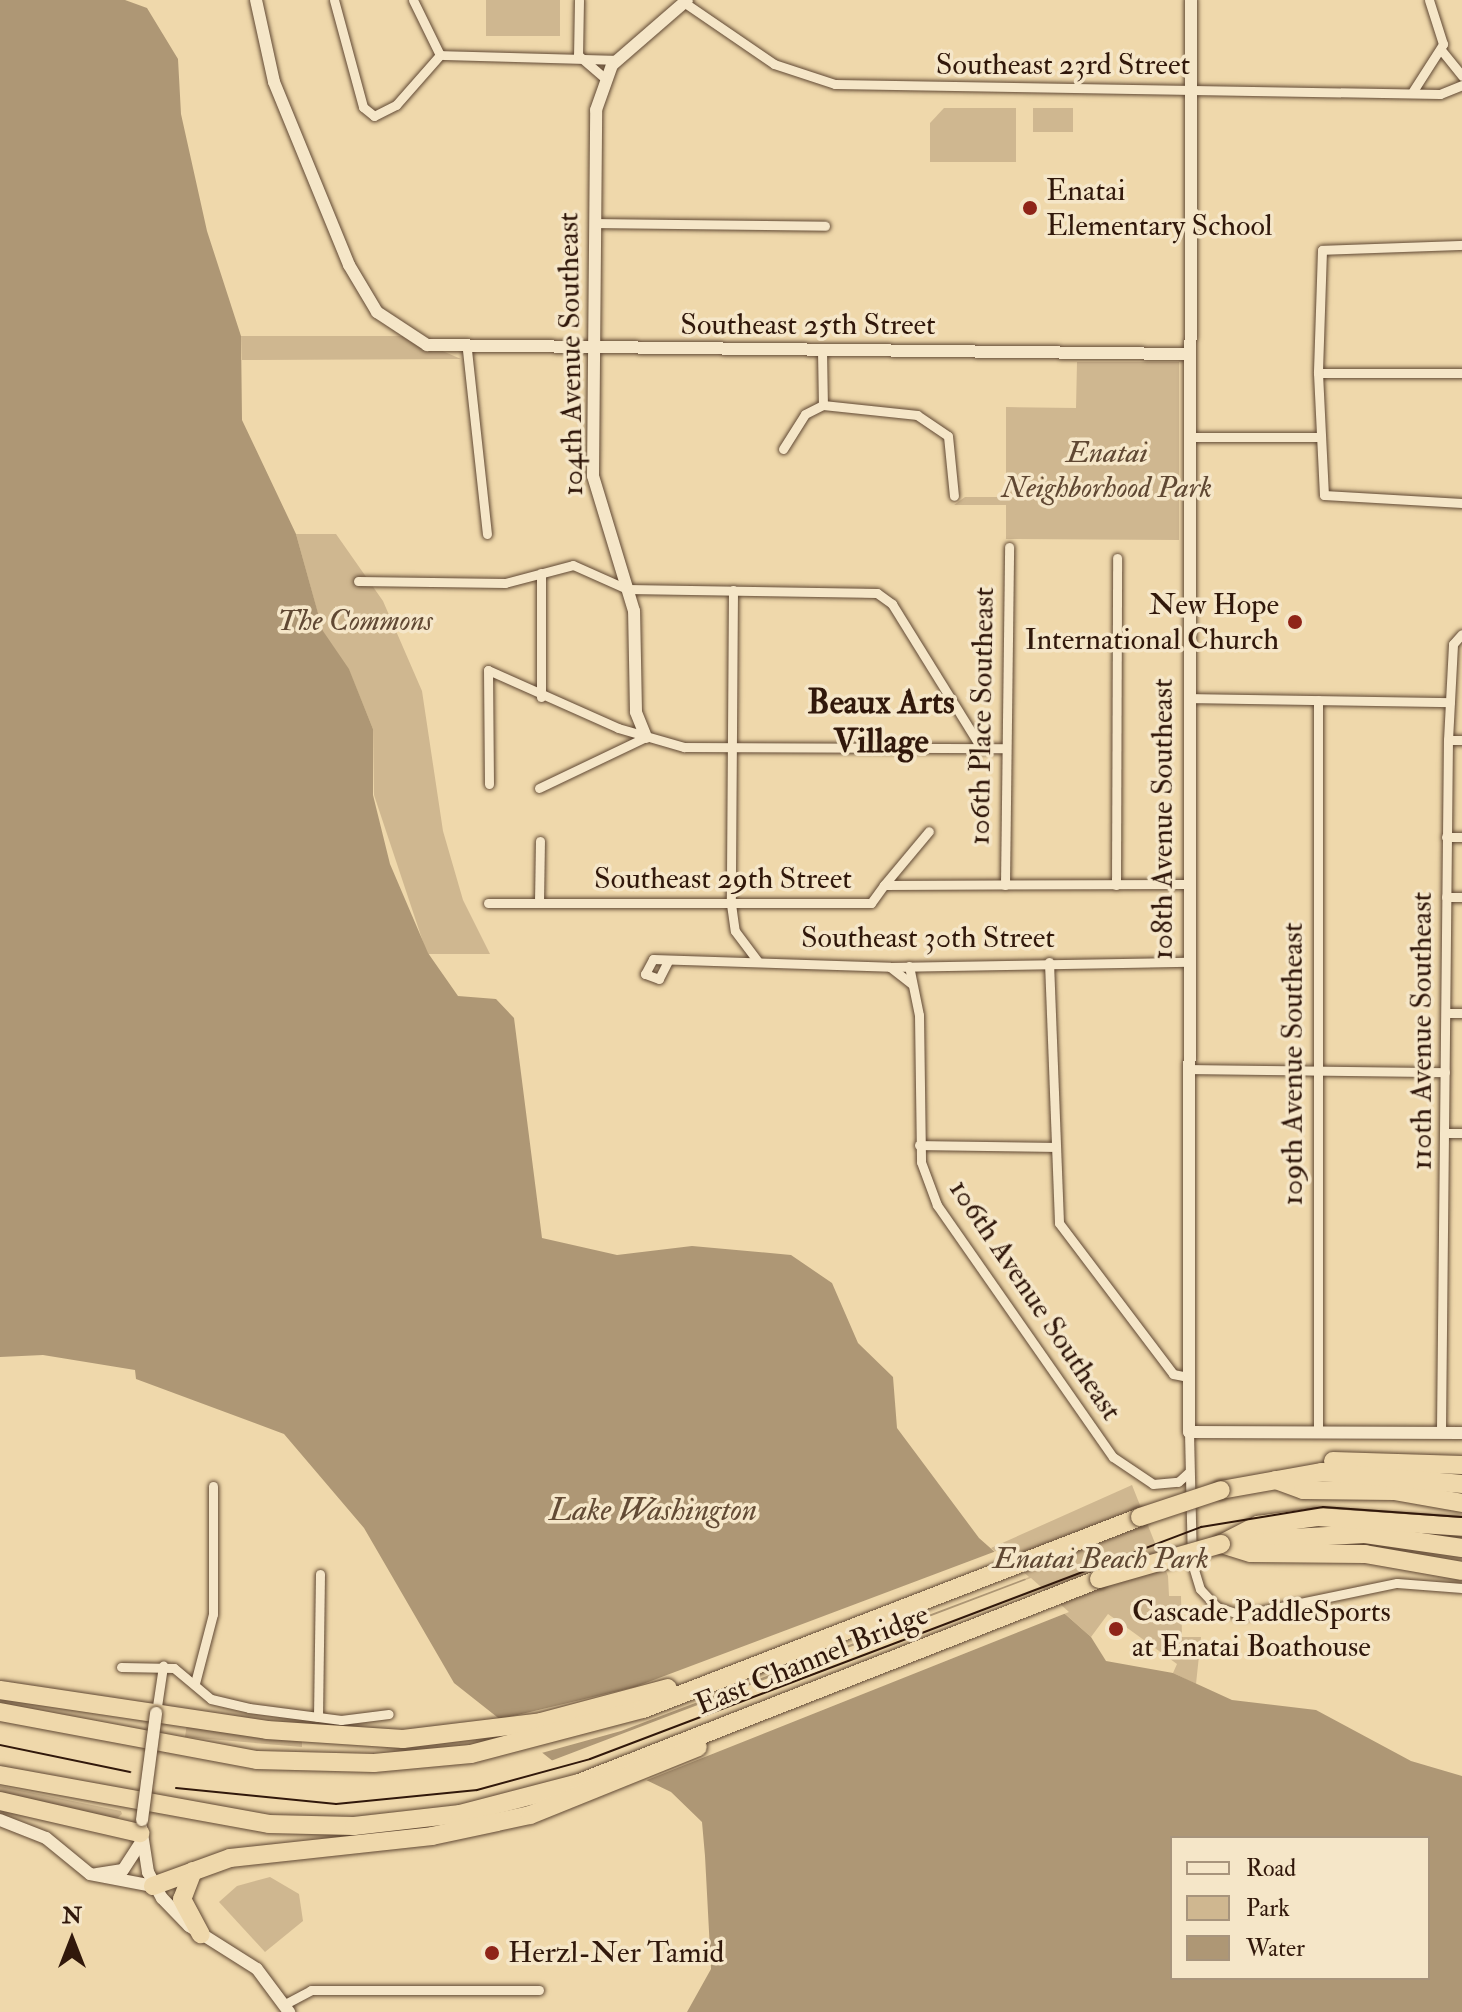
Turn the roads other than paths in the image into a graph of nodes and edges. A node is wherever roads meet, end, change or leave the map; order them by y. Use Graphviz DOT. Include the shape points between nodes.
graph roads {
  1 [pos="256,0"];
  2 [pos="334,0"];
  3 [pos="413,0"];
  4 [pos="579,0"];
  5 [pos="1191,0"];
  6 [pos="1429,0"];
  7 [pos="686,2"];
  8 [pos="1442,51"];
  9 [pos="440,55"];
  10 [pos="578,55"];
  11 [pos="616,60"];
  12 [pos="1462,76"];
  13 [pos="604,78"];
  14 [pos="1462,85"];
  15 [pos="1190,89"];
  16 [pos="1413,91"];
  17 [pos="595,223"];
  18 [pos="825,226"];
  19 [pos="1462,245"];
  20 [pos="467,350"];
  21 [pos="595,350"];
  22 [pos="822,350"];
  23 [pos="1189,354"];
  24 [pos="1318,373"];
  25 [pos="1462,373"];
  26 [pos="823,405"];
  27 [pos="1189,437"];
  28 [pos="1318,437"];
  29 [pos="783,449"];
  30 [pos="954,496"];
  31 [pos="1462,503"];
  32 [pos="487,534"];
  33 [pos="1009,547"];
  34 [pos="1117,558"];
  35 [pos="541,573"];
  36 [pos="358,581"];
  37 [pos="627,589"];
  38 [pos="733,590"];
  39 [pos="1460,634"];
  40 [pos="541,697"];
  41 [pos="1189,698"];
  42 [pos="1318,700"];
  43 [pos="1450,702"];
  44 [pos="646,737"];
  45 [pos="1448,740"];
  46 [pos="1462,740"];
  47 [pos="1003,748"];
  48 [pos="982,749"];
  49 [pos="732,750"];
  50 [pos="489,784"];
  51 [pos="539,788"];
  52 [pos="929,831"];
  53 [pos="1446,837"];
  54 [pos="1462,837"];
  55 [pos="540,841"];
  56 [pos="1189,884"];
  57 [pos="884,885"];
  58 [pos="1005,885"];
  59 [pos="1116,885"];
  60 [pos="1446,897"];
  61 [pos="1462,897"];
  62 [pos="488,903"];
  63 [pos="539,903"];
  64 [pos="731,904"];
  65 [pos="668,961"];
  66 [pos="758,961"];
  67 [pos="1049,962"];
  68 [pos="1189,962"];
  69 [pos="909,966"];
  70 [pos="890,967"];
  71 [pos="912,984"];
  72 [pos="1446,1013"];
  73 [pos="1462,1013"];
  74 [pos="1189,1069"];
  75 [pos="1316,1072"];
  76 [pos="1445,1072"];
  77 [pos="1447,1133"];
  78 [pos="1462,1133"];
  79 [pos="919,1145"];
  80 [pos="1054,1147"];
  81 [pos="1189,1377"];
  82 [pos="1318,1429"];
  83 [pos="1441,1429"];
  84 [pos="1189,1432"];
  85 [pos="1462,1433"];
  86 [pos="1462,1465"];
  87 [pos="1189,1472"];
  88 [pos="1273,1479"];
  89 [pos="1462,1484"];
  90 [pos="213,1486"];
  91 [pos="1462,1503"];
  92 [pos="1462,1527"];
  93 [pos="1230,1543"];
  94 [pos="1462,1548"];
  95 [pos="1462,1571"];
  96 [pos="320,1574"];
  97 [pos="1462,1588"];
  98 [pos="755,1664"];
  99 [pos="163,1666"];
  100 [pos="121,1667"];
  101 [pos="195,1683"];
  102 [pos="0,1690"];
  103 [pos="0,1712"];
  104 [pos="156,1713"];
  105 [pos="389,1714"];
  106 [pos="318,1717"];
  107 [pos="0,1775"];
  108 [pos="0,1801"];
  109 [pos="0,1820"];
  110 [pos="411,1830"];
  111 [pos="141,1832"];
  112 [pos="195,1870"];
  113 [pos="90,1874"];
  114 [pos="153,1886"];
  115 [pos="201,1934"];
  116 [pos="539,1990"];
  117 [pos="287,2008"];
  1 -- 20 [label="street, Southeast 25th Street" via="274,82 349,265 377,312 427,345"];
  2 -- 9 [label="street" via="363,107 374,116 396,105"];
  3 -- 9 [label="street" via="424,36"];
  4 -- 10 [label="street"];
  5 -- 15 [label="street, 108th Avenue Southeast"];
  6 -- 8 [label="street"];
  7 -- 11 [label="street, 104th Avenue Southeast"];
  7 -- 15 [label="street, Southeast 23rd Street" via="774,64 824,82"];
  8 -- 12 [label="street"];
  8 -- 16 [label="street"];
  9 -- 10 [label="street"];
  10 -- 11 [label="street"];
  10 -- 13 [label="street"];
  11 -- 13 [label="street, 104th Avenue Southeast"];
  13 -- 17 [label="street, 104th Avenue Southeast" via="596,110"];
  14 -- 16 [label="street, Southeast 23rd Street"];
  15 -- 16 [label="street, Southeast 23rd Street"];
  15 -- 23 [label="street, 108th Avenue Southeast"];
  17 -- 18 [label="street"];
  17 -- 21 [label="street, 104th Avenue Southeast"];
  19 -- 24 [label="street" via="1326,248 1319,257"];
  20 -- 21 [label="street, Southeast 25th Street"];
  20 -- 32 [label="street"];
  21 -- 22 [label="street, Southeast 25th Street"];
  21 -- 37 [label="street, 104th Avenue Southeast" via="595,491"];
  22 -- 23 [label="street, Southeast 25th Street"];
  22 -- 26 [label="street"];
  23 -- 27 [label="street, 108th Avenue Southeast"];
  24 -- 25 [label="street"];
  24 -- 28 [label="street"];
  26 -- 29 [label="street" via="805,414"];
  26 -- 30 [label="street" via="938,424 951,444"];
  27 -- 28 [label="street"];
  27 -- 41 [label="street, 108th Avenue Southeast"];
  28 -- 31 [label="street" via="1324,495"];
  33 -- 47 [label="street, 106th Place Southeast"];
  34 -- 59 [label="street"];
  35 -- 36 [label="street" via="490,584"];
  35 -- 37 [label="street" via="573,565"];
  35 -- 40 [label="street"];
  37 -- 38 [label="street"];
  37 -- 44 [label="street, 104th Avenue Southeast" via="636,712"];
  38 -- 48 [label="street" via="888,599"];
  38 -- 49 [label="street"];
  39 -- 43 [label="street, 110th Avenue Southeast"];
  40 -- 44 [label="street"];
  40 -- 50 [label="street" via="488,670"];
  41 -- 42 [label="street"];
  41 -- 56 [label="street, 108th Avenue Southeast"];
  42 -- 43 [label="street"];
  42 -- 75 [label="street, 109th Avenue Southeast"];
  43 -- 45 [label="street, 110th Avenue Southeast"];
  44 -- 49 [label="street"];
  44 -- 51 [label="street"];
  45 -- 46 [label="street"];
  45 -- 53 [label="street, 110th Avenue Southeast"];
  47 -- 48 [label="street"];
  47 -- 58 [label="street, 106th Place Southeast"];
  48 -- 49 [label="street"];
  49 -- 64 [label="street"];
  52 -- 57 [label="street"];
  53 -- 54 [label="street"];
  53 -- 60 [label="street, 110th Avenue Southeast"];
  55 -- 63 [label="street"];
  56 -- 59 [label="street, Southeast 29th Street"];
  56 -- 68 [label="street, 108th Avenue Southeast"];
  57 -- 58 [label="street, Southeast 29th Street"];
  57 -- 64 [label="street, Southeast 29th Street" via="871,903"];
  58 -- 59 [label="street, Southeast 29th Street"];
  60 -- 61 [label="street"];
  60 -- 72 [label="street, 110th Avenue Southeast"];
  62 -- 63 [label="street, Southeast 29th Street"];
  63 -- 64 [label="street, Southeast 29th Street"];
  64 -- 66 [label="street" via="735,931"];
  65 -- 66 [label="street, Southeast 30th Street"];
  66 -- 70 [label="street, Southeast 30th Street"];
  67 -- 68 [label="street, Southeast 30th Street"];
  67 -- 69 [label="street, Southeast 30th Street"];
  67 -- 80 [label="street"];
  68 -- 74 [label="street, 108th Avenue Southeast"];
  69 -- 70 [label="street, Southeast 30th Street"];
  69 -- 71 [label="street, 106th Avenue Southeast"];
  70 -- 71 [label="street"];
  71 -- 79 [label="street, 106th Avenue Southeast"];
  72 -- 73 [label="street"];
  72 -- 76 [label="street, 110th Avenue Southeast"];
  74 -- 75 [label="street"];
  74 -- 81 [label="street, 108th Avenue Southeast"];
  75 -- 76 [label="street"];
  75 -- 82 [label="street, 109th Avenue Southeast"];
  76 -- 77 [label="street, 110th Avenue Southeast"];
  77 -- 78 [label="street"];
  77 -- 83 [label="street, 110th Avenue Southeast"];
  79 -- 80 [label="street"];
  79 -- 87 [label="street, 106th Avenue Southeast" via="937,1205 1113,1457 1153,1484 1178,1482"];
  80 -- 81 [label="street" via="1059,1223 1173,1374"];
  81 -- 84 [label="street, 108th Avenue Southeast"];
  82 -- 83 [label="street"];
  82 -- 84 [label="street"];
  83 -- 85 [label="street"];
  84 -- 87 [label="street, 108th Avenue Southeast"];
  86 -- 88 [label="highway" via="1322,1461"];
  87 -- 97 [label="street, 108th Avenue Southeast" via="1200,1589 1217,1607 1242,1615 1397,1583"];
  88 -- 89 [label="highway" via="1359,1471"];
  88 -- 91 [label="highway" via="1303,1490 1384,1490"];
  88 -- 98 [label="highway, East Channel Bridge, bridge" via="1221,1490"];
  90 -- 101 [label="street" via="213,1614"];
  92 -- 93 [label="highway" via="1317,1517"];
  93 -- 94 [label="highway" via="1365,1534"];
  93 -- 95 [label="highway" via="1365,1554"];
  93 -- 110 [label="highway, East Channel Bridge, bridge" via="1099,1579 554,1792"];
  96 -- 106 [label="street"];
  98 -- 103 [label="highway, East Channel Bridge" via="560,1736 406,1762 220,1756"];
  98 -- 104 [label="highway" via="541,1722 403,1739 306,1735"];
  99 -- 100 [label="street"];
  99 -- 101 [label="street"];
  99 -- 104 [label="street"];
  101 -- 106 [label="street" via="211,1699"];
  102 -- 104 [label="highway"];
  104 -- 111 [label="street, bridge"];
  105 -- 106 [label="street"];
  107 -- 110 [label="highway" via="249,1822"];
  108 -- 111 [label="highway"];
  109 -- 113 [label="street" via="46,1838"];
  110 -- 112 [label="highway" via="253,1854"];
  111 -- 113 [label="street" via="123,1870"];
  111 -- 114 [label="street"];
  112 -- 114 [label="highway"];
  112 -- 115 [label="highway" via="181,1897"];
  113 -- 114 [label="street"];
  114 -- 115 [label="street"];
  115 -- 117 [label="street" via="257,1969"];
  116 -- 117 [label="street" via="311,1990"];
}
